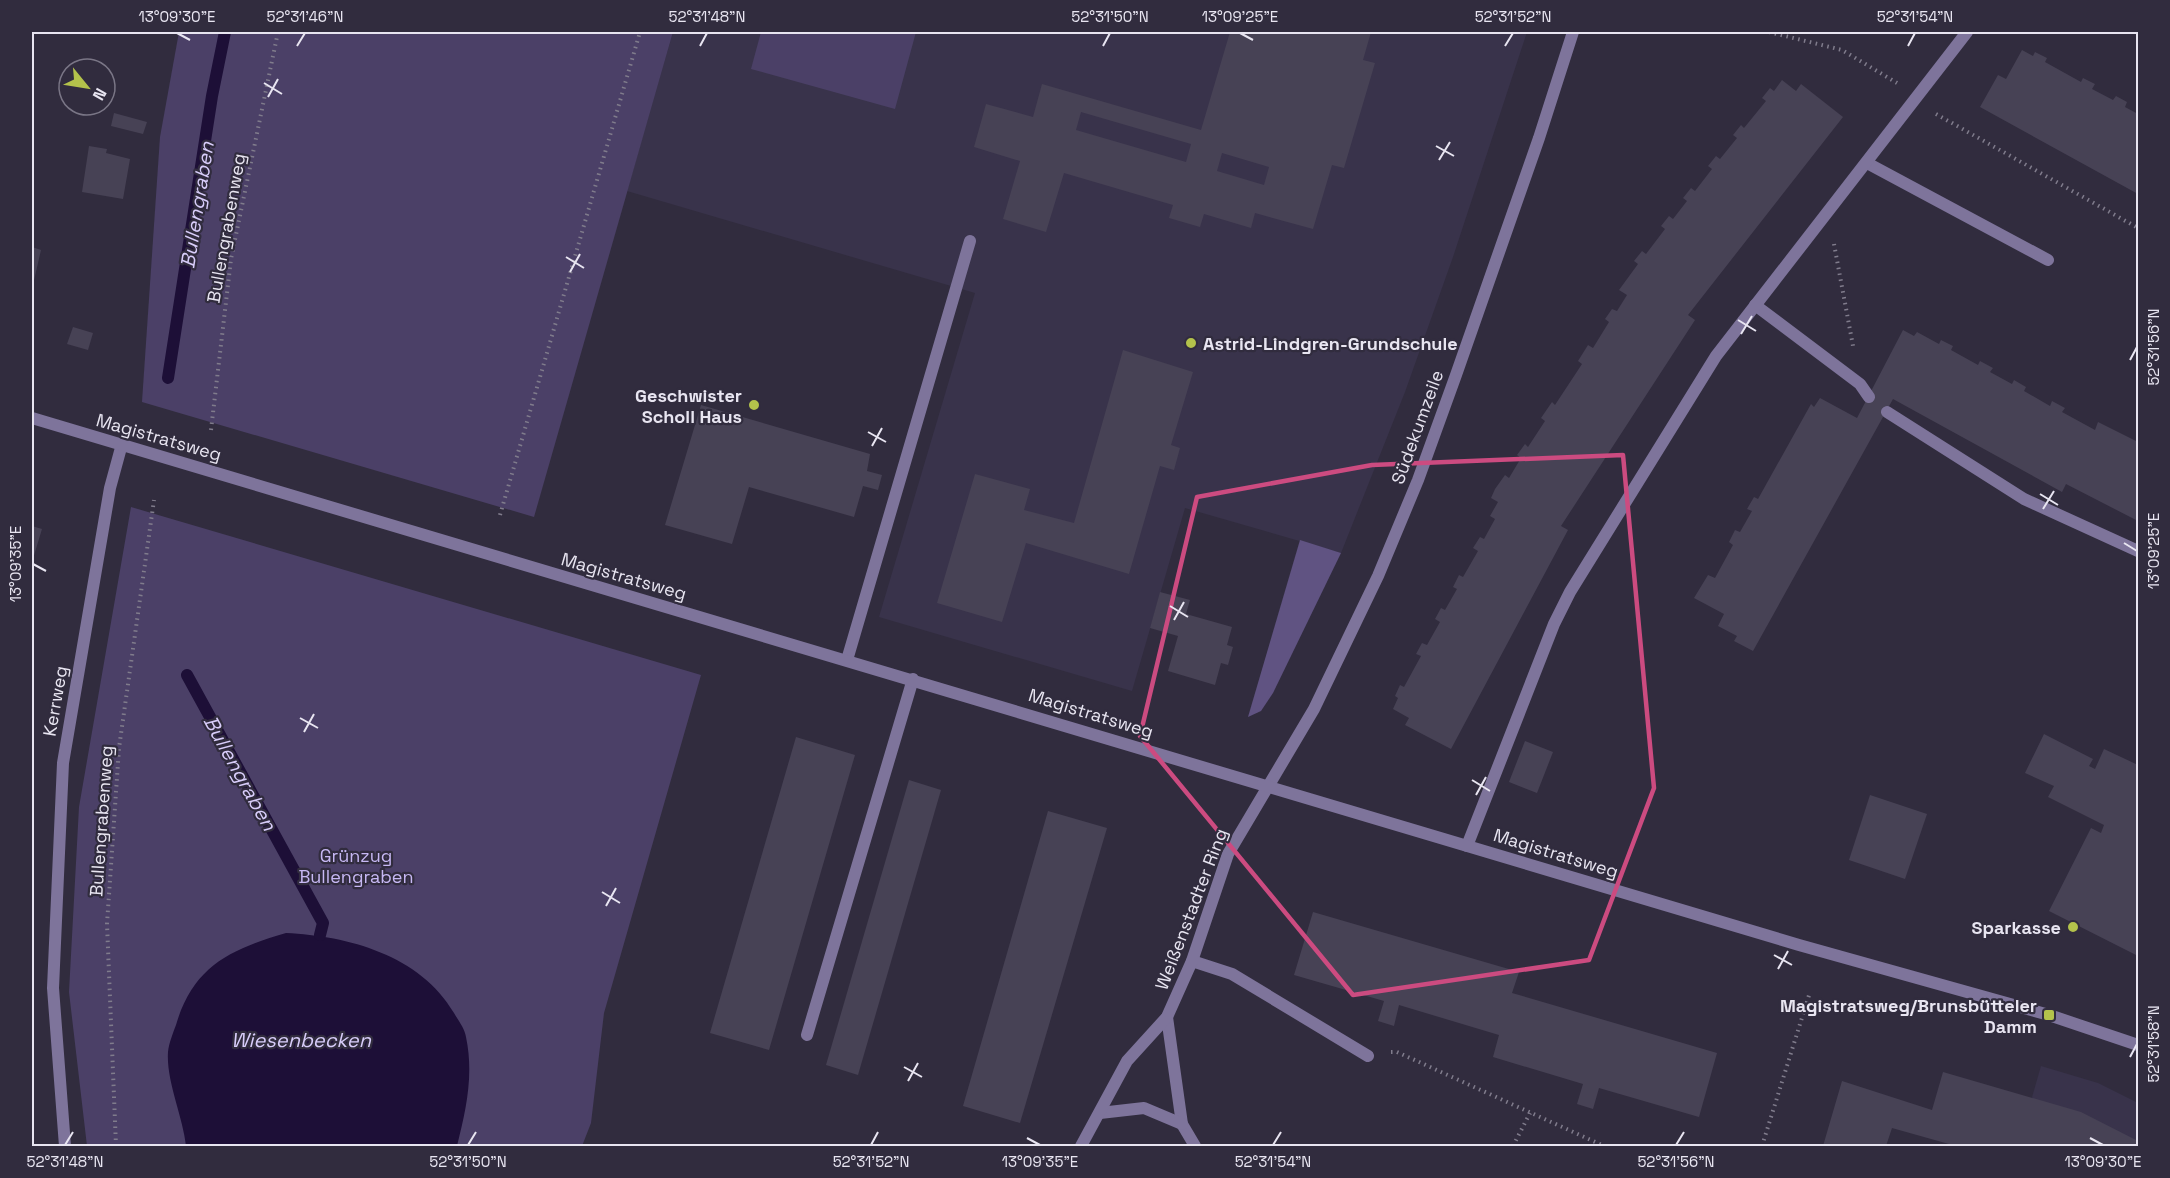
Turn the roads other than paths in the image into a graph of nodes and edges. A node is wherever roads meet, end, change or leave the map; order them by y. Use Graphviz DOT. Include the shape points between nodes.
graph roads {
  1 [pos="1573,32"];
  2 [pos="1967,32"];
  3 [pos="1867,163"];
  4 [pos="970,241"];
  5 [pos="2048,260"];
  6 [pos="1755,305"];
  7 [pos="1869,397"];
  8 [pos="1887,412"];
  9 [pos="32,418"];
  10 [pos="122,444"];
  11 [pos="2139,551"];
  12 [pos="847,660"];
  13 [pos="913,679"];
  14 [pos="1268,785"];
  15 [pos="1467,846"];
  16 [pos="1192,961"];
  17 [pos="1167,1017"];
  18 [pos="807,1035"];
  19 [pos="2139,1045"];
  20 [pos="1368,1056"];
  21 [pos="1100,1113"];
  22 [pos="1182,1124"];
  23 [pos="64,1146"];
  24 [pos="1081,1146"];
  25 [pos="1195,1146"];
  1 -- 14 [label="street, Südekumzeile" via="1418,480 1334,671"];
  2 -- 3 [label="street"];
  3 -- 5 [label="street"];
  3 -- 6 [label="street"];
  4 -- 12 [label="street"];
  6 -- 7 [label="street" via="1860,384"];
  6 -- 15 [label="street" via="1716,356 1570,592"];
  8 -- 11 [label="street" via="2024,499"];
  9 -- 10 [label="street, Magistratsweg"];
  10 -- 12 [label="street, Magistratsweg"];
  10 -- 23 [label="street, Kerrweg" via="110,488 63,763 53,988"];
  12 -- 13 [label="street, Magistratsweg"];
  13 -- 14 [label="street, Magistratsweg"];
  13 -- 18 [label="street"];
  14 -- 15 [label="street, Magistratsweg"];
  14 -- 16 [label="street, Weißenstadter Ring" via="1228,854"];
  15 -- 19 [label="street, Magistratsweg" via="2049,1015"];
  16 -- 17 [label="street, Weißenstadter Ring"];
  16 -- 20 [label="street" via="1232,974"];
  17 -- 21 [label="street, Weißenstadter Ring" via="1127,1061"];
  17 -- 22 [label="street, Weißenstadter Ring"];
  21 -- 22 [label="street" via="1144,1108"];
  21 -- 24 [label="street, Weißenstadter Ring"];
  22 -- 25 [label="street, Weißenstadter Ring"];
}
